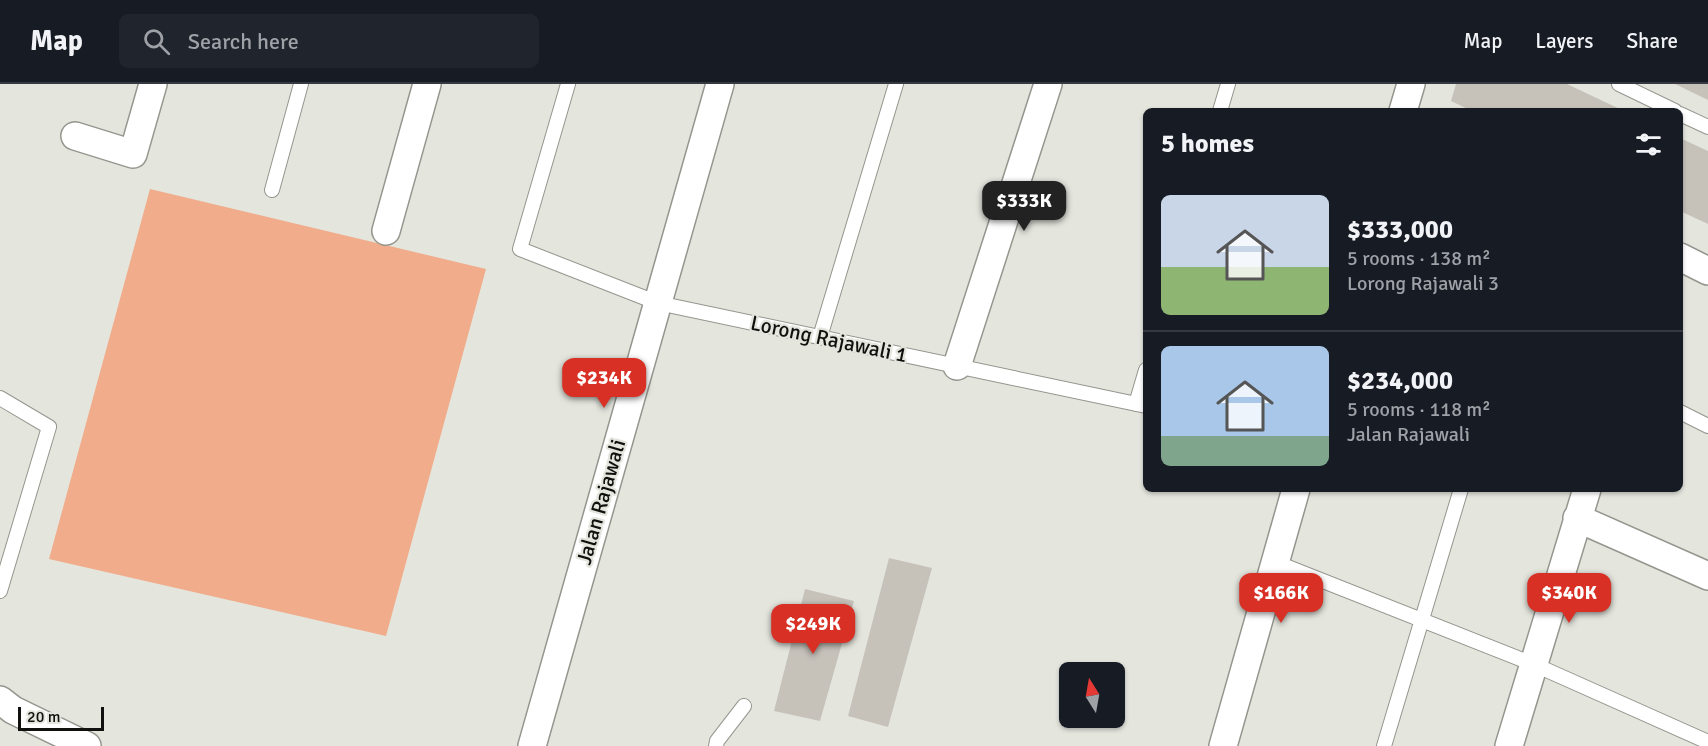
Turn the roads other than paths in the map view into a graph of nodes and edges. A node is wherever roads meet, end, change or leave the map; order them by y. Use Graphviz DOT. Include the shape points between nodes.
graph roads {
  1 [pos="153,84"];
  2 [pos="301,84"];
  3 [pos="426,84"];
  4 [pos="568,84"];
  5 [pos="896,84"];
  6 [pos="1048,84"];
  7 [pos="1228,84"];
  8 [pos="1411,84"];
  9 [pos="1619,84"];
  10 [pos="713,86"];
  11 [pos="1221,108"];
  12 [pos="1404,108"];
  13 [pos="1668,108"];
  14 [pos="1683,115"];
  15 [pos="1708,127"];
  16 [pos="75,136"];
  17 [pos="272,190"];
  18 [pos="386,231"];
  19 [pos="1683,258"];
  20 [pos="1708,271"];
  21 [pos="658,303"];
  22 [pos="820,337"];
  23 [pos="957,366"];
  24 [pos="0,398"];
  25 [pos="1141,405"];
  26 [pos="1683,414"];
  27 [pos="1708,426"];
  28 [pos="1295,492"];
  29 [pos="1460,492"];
  30 [pos="1586,492"];
  31 [pos="1578,518"];
  32 [pos="1275,562"];
  33 [pos="1708,576"];
  34 [pos="0,591"];
  35 [pos="1421,620"];
  36 [pos="1533,664"];
  37 [pos="0,700"];
  38 [pos="744,706"];
  39 [pos="1708,742"];
  40 [pos="87,746"];
  41 [pos="532,746"];
  42 [pos="716,746"];
  43 [pos="1223,746"];
  44 [pos="1384,746"];
  45 [pos="1509,746"];
  1 -- 16 [label="street" via="133,154"];
  2 -- 17 [label="lane"];
  3 -- 18 [label="street"];
  4 -- 21 [label="lane, Lorong Rajawali 1" via="520,249"];
  5 -- 22 [label="lane"];
  6 -- 23 [label="street"];
  7 -- 11 [label="lane"];
  8 -- 12 [label="street"];
  9 -- 13 [label="lane"];
  10 -- 21 [label="street, Jalan Rajawali"];
  14 -- 15 [label="lane"];
  19 -- 20 [label="street"];
  21 -- 22 [label="lane, Lorong Rajawali 1"];
  21 -- 41 [label="street, Jalan Rajawali"];
  22 -- 23 [label="lane, Lorong Rajawali 1"];
  23 -- 25 [label="lane, Lorong Rajawali 1"];
  24 -- 34 [label="lane" via="49,427"];
  26 -- 27 [label="lane"];
  28 -- 32 [label="street"];
  29 -- 35 [label="lane"];
  30 -- 31 [label="street"];
  31 -- 33 [label="street"];
  31 -- 36 [label="street"];
  32 -- 35 [label="lane"];
  32 -- 43 [label="street"];
  35 -- 36 [label="lane"];
  35 -- 44 [label="lane"];
  36 -- 39 [label="lane"];
  36 -- 45 [label="street"];
  37 -- 40 [label="street"];
  38 -- 42 [label="lane"];
}
